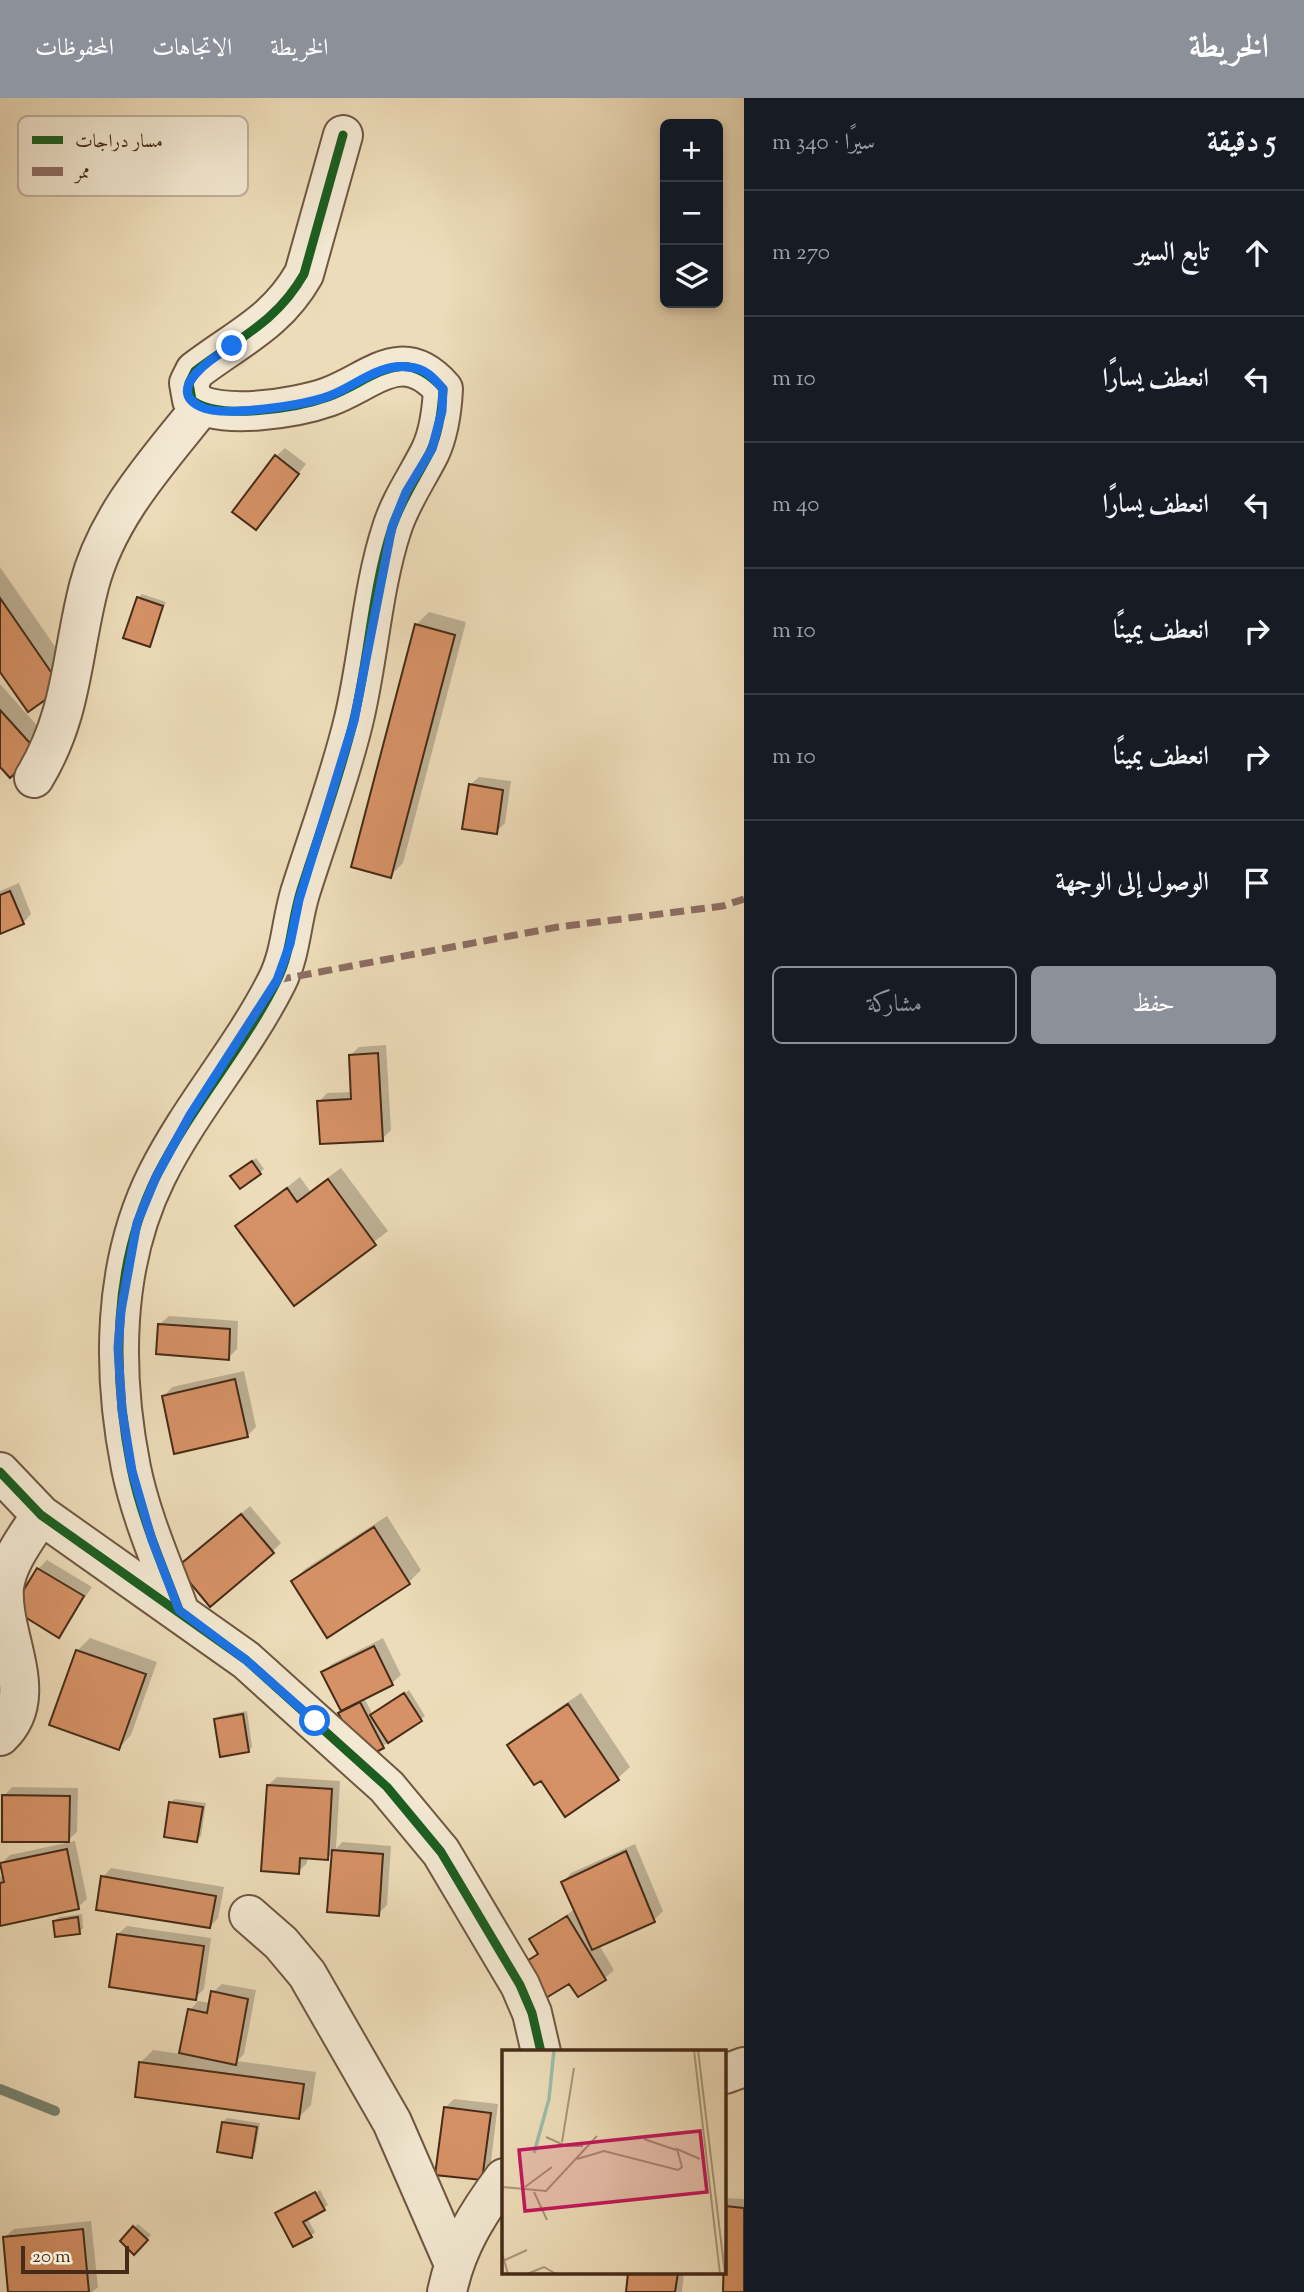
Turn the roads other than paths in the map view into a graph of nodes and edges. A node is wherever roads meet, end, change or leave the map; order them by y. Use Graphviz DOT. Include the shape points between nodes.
graph roads {
  1 [pos="343,135"];
  2 [pos="201,407"];
  3 [pos="34,778"];
  4 [pos="0,1472"];
  5 [pos="41,1515"];
  6 [pos="179,1610"];
  7 [pos="0,1736"];
  8 [pos="249,1915"];
  9 [pos="541,2050"];
  10 [pos="744,2067"];
  11 [pos="726,2074"];
  12 [pos="502,2181"];
  13 [pos="450,2277"];
  1 -- 2 [label="street" via="304,274 267,322 195,370 189,391"];
  2 -- 3 [label="street" via="111,526 89,585 65,710"];
  2 -- 6 [label="street" via="286,407 330,396 360,380 407,366 429,372 443,389 432,449 406,492 392,527 354,721 282,968 156,1177 129,1258 118,1348 122,1410 132,1471"];
  4 -- 5 [label="street"];
  5 -- 6 [label="street"];
  5 -- 7 [label="street" via="14,1558 4,1588 19,1699 14,1724"];
  6 -- 9 [label="street" via="246,1660 387,1787 441,1852 520,1985"];
  8 -- 13 [label="street" via="307,1974 392,2122"];
  10 -- 11 [label="street"];
  12 -- 13 [label="street" via="471,2226"];
}
